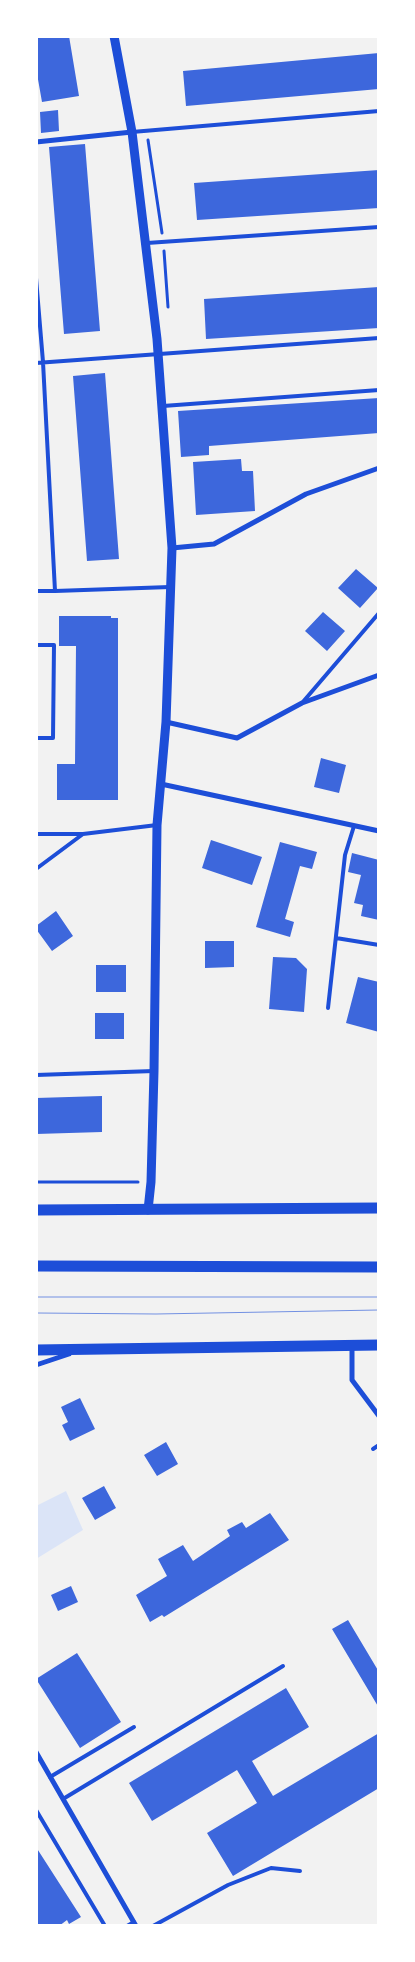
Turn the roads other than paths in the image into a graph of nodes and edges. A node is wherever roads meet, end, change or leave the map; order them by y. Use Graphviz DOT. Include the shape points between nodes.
graph roads {
  1 [pos="115,36"];
  2 [pos="379,111"];
  3 [pos="132,132"];
  4 [pos="36,142"];
  5 [pos="379,227"];
  6 [pos="146,243"];
  7 [pos="36,278"];
  8 [pos="379,338"];
  9 [pos="159,355"];
  10 [pos="43,362"];
  11 [pos="36,363"];
  12 [pos="379,390"];
  13 [pos="163,406"];
  14 [pos="379,468"];
  15 [pos="172,548"];
  16 [pos="170,587"];
  17 [pos="55,591"];
  18 [pos="36,592"];
  19 [pos="379,613"];
  20 [pos="36,645"];
  21 [pos="379,675"];
  22 [pos="302,703"];
  23 [pos="166,722"];
  24 [pos="36,738"];
  25 [pos="161,784"];
  26 [pos="157,825"];
  27 [pos="354,826"];
  28 [pos="379,831"];
  29 [pos="36,834"];
  30 [pos="83,834"];
  31 [pos="36,869"];
  32 [pos="336,938"];
  33 [pos="379,945"];
  34 [pos="328,1008"];
  35 [pos="154,1071"];
  36 [pos="36,1075"];
  37 [pos="379,1208"];
  38 [pos="36,1210"];
  39 [pos="148,1210"];
  40 [pos="36,1266"];
  41 [pos="379,1267"];
  42 [pos="379,1345"];
  43 [pos="352,1346"];
  44 [pos="36,1350"];
  45 [pos="81,1350"];
  46 [pos="36,1365"];
  47 [pos="379,1416"];
  48 [pos="379,1445"];
  49 [pos="373,1449"];
  50 [pos="283,1666"];
  51 [pos="134,1727"];
  52 [pos="36,1752"];
  53 [pos="50,1777"];
  54 [pos="63,1799"];
  55 [pos="36,1810"];
  56 [pos="300,1871"];
  57 [pos="135,1924"];
  58 [pos="105,1926"];
  59 [pos="127,1926"];
  60 [pos="153,1926"];
  1 -- 3 [label="street"];
  2 -- 3 [label="lane"];
  3 -- 4 [label="street"];
  3 -- 6 [label="street"];
  5 -- 6 [label="lane"];
  6 -- 9 [label="street"];
  7 -- 10 [label="lane"];
  8 -- 9 [label="lane"];
  9 -- 10 [label="lane"];
  9 -- 13 [label="street"];
  10 -- 11 [label="lane"];
  10 -- 17 [label="lane"];
  12 -- 13 [label="lane"];
  13 -- 15 [label="street"];
  14 -- 15 [label="street" via="306,494 214,544"];
  15 -- 16 [label="street"];
  16 -- 17 [label="lane"];
  16 -- 23 [label="street"];
  17 -- 18 [label="lane"];
  19 -- 22 [label="lane"];
  20 -- 24 [label="lane" via="54,645 53,738"];
  21 -- 22 [label="street"];
  22 -- 23 [label="street" via="238,738"];
  23 -- 25 [label="street"];
  25 -- 26 [label="street"];
  25 -- 27 [label="street"];
  26 -- 30 [label="lane"];
  26 -- 35 [label="street"];
  27 -- 28 [label="street"];
  27 -- 32 [label="lane" via="345,855"];
  29 -- 30 [label="lane"];
  30 -- 31 [label="lane"];
  32 -- 33 [label="lane"];
  32 -- 34 [label="lane"];
  35 -- 36 [label="lane"];
  35 -- 39 [label="street"];
  37 -- 39 [label="main road"];
  38 -- 39 [label="main road"];
  40 -- 41 [label="main road"];
  42 -- 43 [label="main road"];
  43 -- 45 [label="main road"];
  43 -- 47 [label="street" via="352,1380"];
  44 -- 45 [label="main road"];
  45 -- 46 [label="street"];
  48 -- 49 [label="lane"];
  50 -- 54 [label="lane"];
  51 -- 53 [label="lane"];
  52 -- 53 [label="street"];
  53 -- 54 [label="street"];
  54 -- 57 [label="street"];
  55 -- 58 [label="lane"];
  56 -- 60 [label="lane" via="271,1868 228,1885"];
  57 -- 59 [label="lane"];
}
